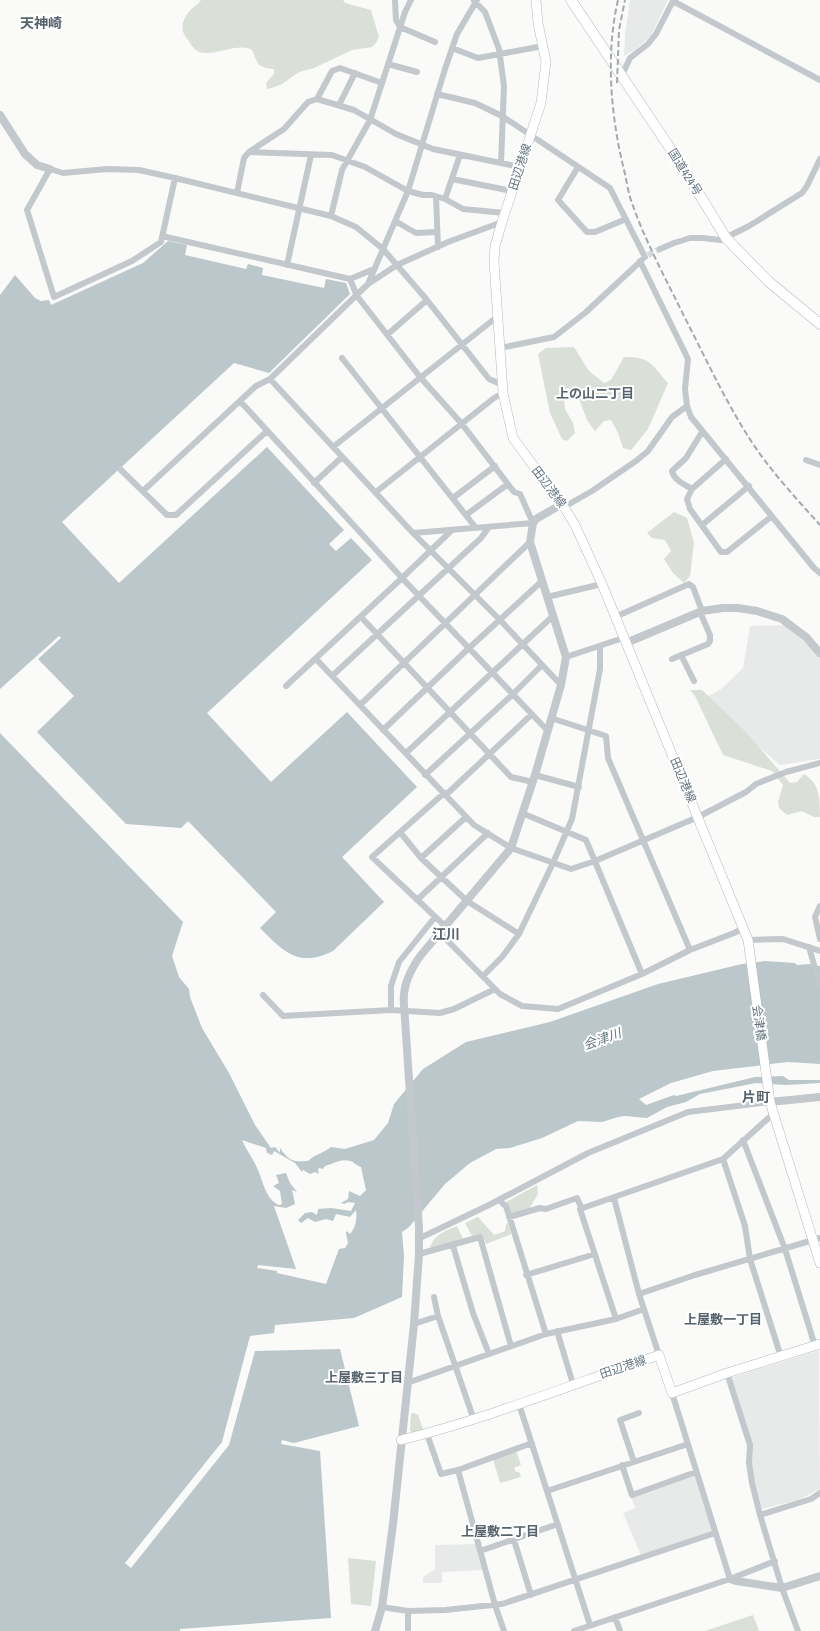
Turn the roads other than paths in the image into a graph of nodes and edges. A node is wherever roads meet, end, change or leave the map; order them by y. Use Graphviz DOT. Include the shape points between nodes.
graph roads {
  1 [pos="395,0"];
  2 [pos="411,0"];
  3 [pos="536,0"];
  4 [pos="571,0"];
  5 [pos="475,1"];
  6 [pos="673,1"];
  7 [pos="400,27"];
  8 [pos="435,42"];
  9 [pos="543,46"];
  10 [pos="452,48"];
  11 [pos="499,56"];
  12 [pos="388,64"];
  13 [pos="418,72"];
  14 [pos="355,73"];
  15 [pos="622,75"];
  16 [pos="820,80"];
  17 [pos="382,83"];
  18 [pos="437,94"];
  19 [pos="317,99"];
  20 [pos="339,105"];
  21 [pos="0,115"];
  22 [pos="502,116"];
  23 [pos="370,120"];
  24 [pos="530,136"];
  25 [pos="422,146"];
  26 [pos="248,152"];
  27 [pos="311,155"];
  28 [pos="460,155"];
  29 [pos="820,159"];
  30 [pos="347,160"];
  31 [pos="501,163"];
  32 [pos="520,167"];
  33 [pos="578,167"];
  34 [pos="50,169"];
  35 [pos="175,178"];
  36 [pos="452,180"];
  37 [pos="408,190"];
  38 [pos="512,191"];
  39 [pos="237,194"];
  40 [pos="436,197"];
  41 [pos="445,200"];
  42 [pos="298,209"];
  43 [pos="331,216"];
  44 [pos="504,217"];
  45 [pos="626,220"];
  46 [pos="395,221"];
  47 [pos="437,232"];
  48 [pos="162,236"];
  49 [pos="726,238"];
  50 [pos="438,247"];
  51 [pos="383,249"];
  52 [pos="660,249"];
  53 [pos="644,258"];
  54 [pos="287,265"];
  55 [pos="397,265"];
  56 [pos="374,269"];
  57 [pos="350,279"];
  58 [pos="368,284"];
  59 [pos="357,296"];
  60 [pos="427,300"];
  61 [pos="498,316"];
  62 [pos="820,324"];
  63 [pos="388,334"];
  64 [pos="461,345"];
  65 [pos="500,348"];
  66 [pos="342,358"];
  67 [pos="420,377"];
  68 [pos="270,379"];
  69 [pos="503,389"];
  70 [pos="240,401"];
  71 [pos="687,406"];
  72 [pos="382,408"];
  73 [pos="462,424"];
  74 [pos="267,431"];
  75 [pos="702,432"];
  76 [pos="333,447"];
  77 [pos="342,457"];
  78 [pos="420,457"];
  79 [pos="726,459"];
  80 [pos="806,460"];
  81 [pos="820,465"];
  82 [pos="495,466"];
  83 [pos="120,470"];
  84 [pos="314,482"];
  85 [pos="508,484"];
  86 [pos="748,486"];
  87 [pos="692,489"];
  88 [pos="143,491"];
  89 [pos="376,492"];
  90 [pos="453,498"];
  91 [pos="563,506"];
  92 [pos="466,515"];
  93 [pos="772,516"];
  94 [pos="533,523"];
  95 [pos="702,525"];
  96 [pos="489,527"];
  97 [pos="476,528"];
  98 [pos="452,530"];
  99 [pos="413,533"];
  100 [pos="530,542"];
  101 [pos="432,550"];
  102 [pos="448,568"];
  103 [pos="820,573"];
  104 [pos="402,578"];
  105 [pos="542,582"];
  106 [pos="602,584"];
  107 [pos="418,595"];
  108 [pos="475,595"];
  109 [pos="547,597"];
  110 [pos="701,612"];
  111 [pos="553,616"];
  112 [pos="615,616"];
  113 [pos="361,617"];
  114 [pos="500,620"];
  115 [pos="446,624"];
  116 [pos="377,634"];
  117 [pos="625,640"];
  118 [pos="522,643"];
  119 [pos="600,646"];
  120 [pos="469,648"];
  121 [pos="820,653"];
  122 [pos="681,655"];
  123 [pos="566,657"];
  124 [pos="316,659"];
  125 [pos="672,659"];
  126 [pos="405,663"];
  127 [pos="542,665"];
  128 [pos="492,673"];
  129 [pos="332,676"];
  130 [pos="694,681"];
  131 [pos="561,685"];
  132 [pos="286,686"];
  133 [pos="428,688"];
  134 [pos="513,694"];
  135 [pos="360,705"];
  136 [pos="450,712"];
  137 [pos="531,715"];
  138 [pos="551,718"];
  139 [pos="383,730"];
  140 [pos="547,730"];
  141 [pos="588,730"];
  142 [pos="470,733"];
  143 [pos="406,753"];
  144 [pos="489,754"];
  145 [pos="820,763"];
  146 [pos="425,774"];
  147 [pos="534,779"];
  148 [pos="579,787"];
  149 [pos="443,794"];
  150 [pos="522,813"];
  151 [pos="466,817"];
  152 [pos="698,817"];
  153 [pos="400,832"];
  154 [pos="566,832"];
  155 [pos="488,833"];
  156 [pos="643,841"];
  157 [pos="511,848"];
  158 [pos="422,858"];
  159 [pos="595,861"];
  160 [pos="553,863"];
  161 [pos="442,876"];
  162 [pos="418,900"];
  163 [pos="468,901"];
  164 [pos="820,906"];
  165 [pos="436,917"];
  166 [pos="744,928"];
  167 [pos="442,929"];
  168 [pos="519,934"];
  169 [pos="820,939"];
  170 [pos="748,940"];
  171 [pos="809,947"];
  172 [pos="690,950"];
  173 [pos="750,951"];
  174 [pos="820,951"];
  175 [pos="642,974"];
  176 [pos="483,976"];
  177 [pos="820,986"];
  178 [pos="495,989"];
  179 [pos="263,995"];
  180 [pos="391,1010"];
  181 [pos="820,1097"];
  182 [pos="769,1098"];
  183 [pos="773,1114"];
  184 [pos="743,1140"];
  185 [pos="723,1159"];
  186 [pos="614,1198"];
  187 [pos="500,1199"];
  188 [pos="582,1209"];
  189 [pos="509,1217"];
  190 [pos="420,1238"];
  191 [pos="817,1239"];
  192 [pos="453,1246"];
  193 [pos="785,1248"];
  194 [pos="419,1254"];
  195 [pos="595,1254"];
  196 [pos="750,1259"];
  197 [pos="820,1263"];
  198 [pos="526,1275"];
  199 [pos="639,1294"];
  200 [pos="434,1298"];
  201 [pos="644,1309"];
  202 [pos="438,1316"];
  203 [pos="616,1319"];
  204 [pos="414,1324"];
  205 [pos="557,1331"];
  206 [pos="546,1334"];
  207 [pos="819,1345"];
  208 [pos="511,1346"];
  209 [pos="489,1354"];
  210 [pos="659,1355"];
  211 [pos="781,1357"];
  212 [pos="456,1366"];
  213 [pos="727,1374"];
  214 [pos="407,1383"];
  215 [pos="573,1384"];
  216 [pos="672,1393"];
  217 [pos="519,1404"];
  218 [pos="639,1413"];
  219 [pos="474,1420"];
  220 [pos="427,1434"];
  221 [pos="401,1440"];
  222 [pos="532,1443"];
  223 [pos="688,1444"];
  224 [pos="634,1462"];
  225 [pos="622,1466"];
  226 [pos="458,1470"];
  227 [pos="696,1472"];
  228 [pos="547,1491"];
  229 [pos="820,1494"];
  230 [pos="760,1515"];
  231 [pos="558,1524"];
  232 [pos="715,1533"];
  233 [pos="514,1540"];
  234 [pos="480,1551"];
  235 [pos="775,1561"];
  236 [pos="820,1576"];
  237 [pos="730,1579"];
  238 [pos="576,1580"];
  239 [pos="782,1588"];
  240 [pos="530,1595"];
  241 [pos="495,1605"];
  242 [pos="382,1607"];
  243 [pos="408,1611"];
  244 [pos="615,1617"];
  245 [pos="590,1625"];
  246 [pos="375,1631"];
  247 [pos="408,1631"];
  248 [pos="504,1631"];
  249 [pos="574,1631"];
  250 [pos="620,1631"];
  251 [pos="798,1631"];
  1 -- 7 [label="street" via="396,20"];
  2 -- 7 [label="street"];
  3 -- 9 [label="main road, 田辺港線"];
  4 -- 15 [label="highway, 国道424号"];
  5 -- 10 [label="street"];
  5 -- 11 [label="street" via="485,12 499,49"];
  6 -- 15 [label="street" via="656,34 630,58"];
  6 -- 16 [label="street"];
  7 -- 8 [label="street"];
  7 -- 12 [label="street"];
  9 -- 11 [label="street"];
  9 -- 24 [label="main road, 田辺港線" via="546,62 541,103"];
  10 -- 11 [label="street" via="478,58"];
  10 -- 18 [label="street"];
  11 -- 22 [label="street" via="504,86"];
  12 -- 13 [label="street"];
  12 -- 17 [label="street"];
  14 -- 17 [label="street"];
  14 -- 19 [label="street" via="340,68 332,71"];
  14 -- 20 [label="street"];
  15 -- 49 [label="highway, 国道424号"];
  17 -- 23 [label="street"];
  18 -- 22 [label="street" via="475,103"];
  18 -- 25 [label="street"];
  19 -- 20 [label="street"];
  19 -- 26 [label="street" via="308,102 284,129"];
  20 -- 23 [label="street" via="354,110"];
  21 -- 34 [label="street" via="25,154 37,165"];
  22 -- 24 [label="street"];
  22 -- 31 [label="street"];
  23 -- 25 [label="street"];
  23 -- 30 [label="street"];
  24 -- 32 [label="main road, 田辺港線"];
  24 -- 33 [label="street"];
  25 -- 28 [label="street"];
  25 -- 37 [label="street"];
  26 -- 27 [label="street"];
  26 -- 39 [label="street" via="244,158"];
  27 -- 30 [label="street" via="332,155"];
  27 -- 42 [label="street"];
  28 -- 31 [label="street"];
  28 -- 36 [label="street"];
  29 -- 49 [label="street" via="802,193"];
  30 -- 37 [label="street"];
  30 -- 43 [label="street" via="342,170"];
  31 -- 32 [label="street"];
  32 -- 38 [label="main road, 田辺港線"];
  33 -- 45 [label="street" via="610,188"];
  33 -- 45 [label="street" via="558,200 587,232 594,232"];
  34 -- 35 [label="street" via="63,173 107,168 139,170"];
  34 -- 48 [label="street" via="27,210 54,297 132,261 161,242"];
  35 -- 39 [label="street"];
  35 -- 48 [label="street"];
  36 -- 38 [label="street"];
  36 -- 41 [label="street"];
  37 -- 40 [label="street"];
  37 -- 46 [label="street"];
  38 -- 44 [label="main road, 田辺港線"];
  39 -- 42 [label="street"];
  40 -- 41 [label="street"];
  40 -- 47 [label="street"];
  41 -- 44 [label="street" via="463,209"];
  42 -- 43 [label="street"];
  42 -- 54 [label="street"];
  43 -- 51 [label="street" via="356,227"];
  44 -- 50 [label="street"];
  44 -- 61 [label="main road, 田辺港線" via="495,246 494,262"];
  45 -- 53 [label="street"];
  46 -- 47 [label="street" via="416,233"];
  46 -- 51 [label="street"];
  47 -- 50 [label="street"];
  48 -- 54 [label="street"];
  49 -- 52 [label="street" via="690,238"];
  49 -- 62 [label="highway, 国道424号" via="768,281"];
  50 -- 55 [label="street"];
  51 -- 55 [label="street"];
  51 -- 56 [label="street"];
  53 -- 65 [label="street" via="585,313 554,337"];
  53 -- 71 [label="street" via="688,359 685,389"];
  54 -- 57 [label="street"];
  55 -- 58 [label="street"];
  55 -- 60 [label="street"];
  56 -- 57 [label="street"];
  56 -- 58 [label="street"];
  57 -- 59 [label="street"];
  58 -- 59 [label="street"];
  59 -- 63 [label="street"];
  59 -- 68 [label="street"];
  60 -- 63 [label="street"];
  60 -- 64 [label="street"];
  61 -- 64 [label="street"];
  61 -- 65 [label="main road, 田辺港線"];
  63 -- 67 [label="street"];
  64 -- 67 [label="street"];
  64 -- 69 [label="street" via="489,379"];
  65 -- 69 [label="main road, 田辺港線"];
  66 -- 72 [label="street"];
  67 -- 72 [label="street"];
  67 -- 73 [label="street"];
  68 -- 70 [label="street" via="256,386"];
  68 -- 76 [label="street"];
  69 -- 73 [label="street"];
  69 -- 91 [label="main road, 田辺港線" via="513,438"];
  70 -- 74 [label="street"];
  70 -- 88 [label="street"];
  71 -- 75 [label="street" via="691,417"];
  71 -- 91 [label="street" via="672,418 648,451 636,461 592,491"];
  72 -- 76 [label="street"];
  72 -- 78 [label="street"];
  73 -- 78 [label="street"];
  73 -- 82 [label="street"];
  74 -- 84 [label="street"];
  74 -- 88 [label="street" via="176,515 167,515"];
  75 -- 79 [label="street"];
  75 -- 87 [label="street" via="686,458 672,471 673,476"];
  76 -- 77 [label="street"];
  77 -- 84 [label="street"];
  77 -- 89 [label="street"];
  78 -- 89 [label="street"];
  78 -- 90 [label="street"];
  79 -- 86 [label="street"];
  79 -- 87 [label="street"];
  80 -- 81 [label="street"];
  82 -- 85 [label="street"];
  82 -- 90 [label="street"];
  83 -- 88 [label="street"];
  84 -- 104 [label="street"];
  85 -- 92 [label="street"];
  85 -- 94 [label="street" via="514,492 520,494"];
  86 -- 93 [label="street"];
  86 -- 95 [label="street"];
  87 -- 95 [label="street" via="687,498 690,510"];
  89 -- 99 [label="street"];
  90 -- 92 [label="street"];
  91 -- 94 [label="street" via="536,519"];
  91 -- 106 [label="main road, 田辺港線" via="575,525"];
  92 -- 97 [label="street"];
  93 -- 95 [label="street" via="727,552 722,552"];
  93 -- 103 [label="street"];
  94 -- 96 [label="street"];
  94 -- 100 [label="street"];
  96 -- 97 [label="street"];
  96 -- 102 [label="street"];
  97 -- 98 [label="street"];
  98 -- 99 [label="street"];
  98 -- 101 [label="street"];
  99 -- 101 [label="street"];
  100 -- 105 [label="street"];
  100 -- 108 [label="street"];
  101 -- 102 [label="street"];
  101 -- 104 [label="street"];
  102 -- 107 [label="street"];
  102 -- 108 [label="street"];
  104 -- 107 [label="street"];
  104 -- 113 [label="street"];
  105 -- 109 [label="street"];
  105 -- 114 [label="street"];
  106 -- 109 [label="street"];
  106 -- 112 [label="main road, 田辺港線"];
  107 -- 115 [label="street"];
  107 -- 116 [label="street"];
  108 -- 114 [label="street"];
  108 -- 115 [label="street"];
  109 -- 111 [label="street"];
  110 -- 112 [label="street" via="693,587 689,584"];
  110 -- 117 [label="street"];
  110 -- 121 [label="street" via="738,608 782,619 806,637"];
  110 -- 122 [label="street" via="710,641"];
  111 -- 118 [label="street"];
  111 -- 123 [label="street"];
  112 -- 117 [label="main road, 田辺港線"];
  113 -- 116 [label="street"];
  113 -- 124 [label="street"];
  114 -- 118 [label="street"];
  114 -- 120 [label="street"];
  115 -- 120 [label="street"];
  115 -- 126 [label="street"];
  116 -- 126 [label="street"];
  116 -- 129 [label="street"];
  117 -- 119 [label="street"];
  117 -- 152 [label="main road, 田辺港線"];
  118 -- 127 [label="street"];
  118 -- 128 [label="street"];
  119 -- 123 [label="street"];
  119 -- 141 [label="street" via="600,669"];
  120 -- 128 [label="street"];
  120 -- 133 [label="street"];
  122 -- 125 [label="street"];
  122 -- 130 [label="street"];
  123 -- 131 [label="street"];
  124 -- 129 [label="street"];
  124 -- 132 [label="street"];
  126 -- 133 [label="street"];
  126 -- 135 [label="street"];
  127 -- 131 [label="street"];
  127 -- 134 [label="street"];
  128 -- 134 [label="street"];
  128 -- 136 [label="street"];
  129 -- 135 [label="street"];
  131 -- 138 [label="street"];
  133 -- 136 [label="street"];
  133 -- 139 [label="street"];
  134 -- 137 [label="street"];
  134 -- 142 [label="street"];
  135 -- 139 [label="street"];
  136 -- 142 [label="street"];
  136 -- 143 [label="street"];
  137 -- 140 [label="street"];
  137 -- 144 [label="street"];
  138 -- 140 [label="street"];
  138 -- 141 [label="street"];
  139 -- 143 [label="street"];
  140 -- 147 [label="street"];
  141 -- 148 [label="street"];
  141 -- 156 [label="street" via="606,736 608,758"];
  142 -- 144 [label="street"];
  142 -- 146 [label="street"];
  143 -- 146 [label="street"];
  144 -- 147 [label="street" via="511,777"];
  144 -- 149 [label="street"];
  145 -- 152 [label="street" via="786,772 756,784 746,792"];
  146 -- 149 [label="street"];
  147 -- 148 [label="street"];
  147 -- 150 [label="street"];
  148 -- 154 [label="street" via="572,819"];
  149 -- 151 [label="street"];
  149 -- 153 [label="street"];
  150 -- 154 [label="street"];
  150 -- 157 [label="street"];
  151 -- 155 [label="street"];
  151 -- 158 [label="street"];
  152 -- 156 [label="street"];
  152 -- 166 [label="main road, 田辺港線"];
  153 -- 158 [label="street"];
  153 -- 162 [label="street" via="372,857"];
  154 -- 159 [label="street" via="586,840"];
  154 -- 160 [label="street"];
  155 -- 157 [label="street"];
  155 -- 161 [label="street"];
  156 -- 159 [label="street"];
  156 -- 172 [label="street"];
  157 -- 160 [label="street"];
  157 -- 163 [label="street"];
  158 -- 161 [label="street"];
  159 -- 160 [label="street" via="571,870"];
  159 -- 175 [label="street"];
  160 -- 168 [label="street"];
  161 -- 162 [label="street"];
  161 -- 163 [label="street"];
  162 -- 165 [label="street"];
  163 -- 167 [label="street"];
  163 -- 168 [label="street"];
  164 -- 169 [label="street" via="815,917"];
  165 -- 167 [label="street"];
  165 -- 180 [label="street" via="399,962 392,986"];
  166 -- 170 [label="main road, 田辺港線"];
  166 -- 172 [label="street"];
  167 -- 176 [label="street"];
  167 -- 190 [label="street, bridge" via="410,970 403,997"];
  168 -- 176 [label="street" via="502,957"];
  170 -- 171 [label="street" via="784,939"];
  170 -- 173 [label="main road, 田辺港線"];
  171 -- 174 [label="street"];
  171 -- 177 [label="street"];
  172 -- 175 [label="street"];
  173 -- 182 [label="main road, 会津橋"];
  175 -- 178 [label="street" via="558,1009 522,1006"];
  176 -- 178 [label="street"];
  178 -- 180 [label="street" via="454,1009 440,1012"];
  179 -- 180 [label="street" via="283,1016"];
  181 -- 182 [label="street"];
  182 -- 183 [label="main road"];
  182 -- 187 [label="street" via="688,1112 588,1153"];
  183 -- 184 [label="street"];
  183 -- 191 [label="main road"];
  184 -- 185 [label="street"];
  184 -- 193 [label="street"];
  185 -- 186 [label="street"];
  185 -- 196 [label="street" via="745,1226"];
  186 -- 188 [label="street"];
  186 -- 199 [label="street"];
  187 -- 189 [label="street" via="506,1206"];
  187 -- 190 [label="street"];
  188 -- 189 [label="street" via="577,1198 546,1209 540,1208"];
  188 -- 195 [label="street"];
  189 -- 198 [label="street"];
  190 -- 194 [label="street"];
  191 -- 193 [label="street"];
  191 -- 197 [label="main road"];
  192 -- 194 [label="street"];
  192 -- 208 [label="street" via="480,1238"];
  192 -- 209 [label="street" via="473,1313"];
  193 -- 196 [label="street"];
  193 -- 207 [label="street"];
  194 -- 204 [label="street"];
  195 -- 198 [label="street"];
  195 -- 203 [label="street"];
  196 -- 199 [label="street"];
  196 -- 211 [label="street"];
  198 -- 206 [label="street"];
  199 -- 201 [label="street"];
  200 -- 202 [label="street"];
  201 -- 203 [label="street"];
  201 -- 210 [label="street"];
  202 -- 204 [label="street"];
  202 -- 212 [label="street"];
  203 -- 205 [label="street"];
  204 -- 214 [label="street"];
  205 -- 206 [label="street"];
  205 -- 215 [label="street"];
  206 -- 208 [label="street"];
  207 -- 211 [label="main road"];
  208 -- 209 [label="street"];
  209 -- 212 [label="street"];
  210 -- 215 [label="main road, 田辺港線"];
  210 -- 216 [label="main road, 田辺港線"];
  211 -- 213 [label="main road"];
  212 -- 214 [label="street"];
  212 -- 219 [label="street"];
  213 -- 216 [label="main road"];
  213 -- 230 [label="street" via="750,1445 749,1464"];
  214 -- 221 [label="street"];
  215 -- 217 [label="main road, 田辺港線"];
  216 -- 223 [label="street"];
  217 -- 219 [label="main road, 田辺港線"];
  217 -- 222 [label="street"];
  218 -- 224 [label="street" via="620,1420"];
  219 -- 220 [label="main road, 田辺港線"];
  220 -- 221 [label="main road, 田辺港線"];
  220 -- 226 [label="street" via="441,1474"];
  221 -- 242 [label="street"];
  222 -- 226 [label="street"];
  222 -- 228 [label="street"];
  223 -- 224 [label="street"];
  223 -- 227 [label="street"];
  224 -- 225 [label="street"];
  225 -- 227 [label="street" via="632,1495"];
  225 -- 228 [label="street"];
  226 -- 234 [label="street"];
  227 -- 232 [label="street"];
  228 -- 231 [label="street"];
  229 -- 230 [label="street"];
  230 -- 235 [label="street"];
  231 -- 233 [label="street"];
  231 -- 238 [label="street"];
  232 -- 237 [label="street"];
  232 -- 238 [label="street"];
  233 -- 234 [label="street"];
  233 -- 240 [label="street"];
  234 -- 241 [label="street"];
  235 -- 237 [label="street"];
  235 -- 239 [label="street"];
  236 -- 239 [label="street"];
  237 -- 239 [label="street"];
  237 -- 244 [label="street"];
  238 -- 240 [label="street"];
  238 -- 245 [label="street"];
  239 -- 251 [label="street"];
  240 -- 241 [label="street"];
  241 -- 243 [label="street"];
  241 -- 248 [label="street"];
  242 -- 243 [label="street"];
  242 -- 246 [label="street"];
  243 -- 247 [label="street"];
  244 -- 245 [label="street"];
  244 -- 250 [label="street"];
  245 -- 249 [label="street"];
}
